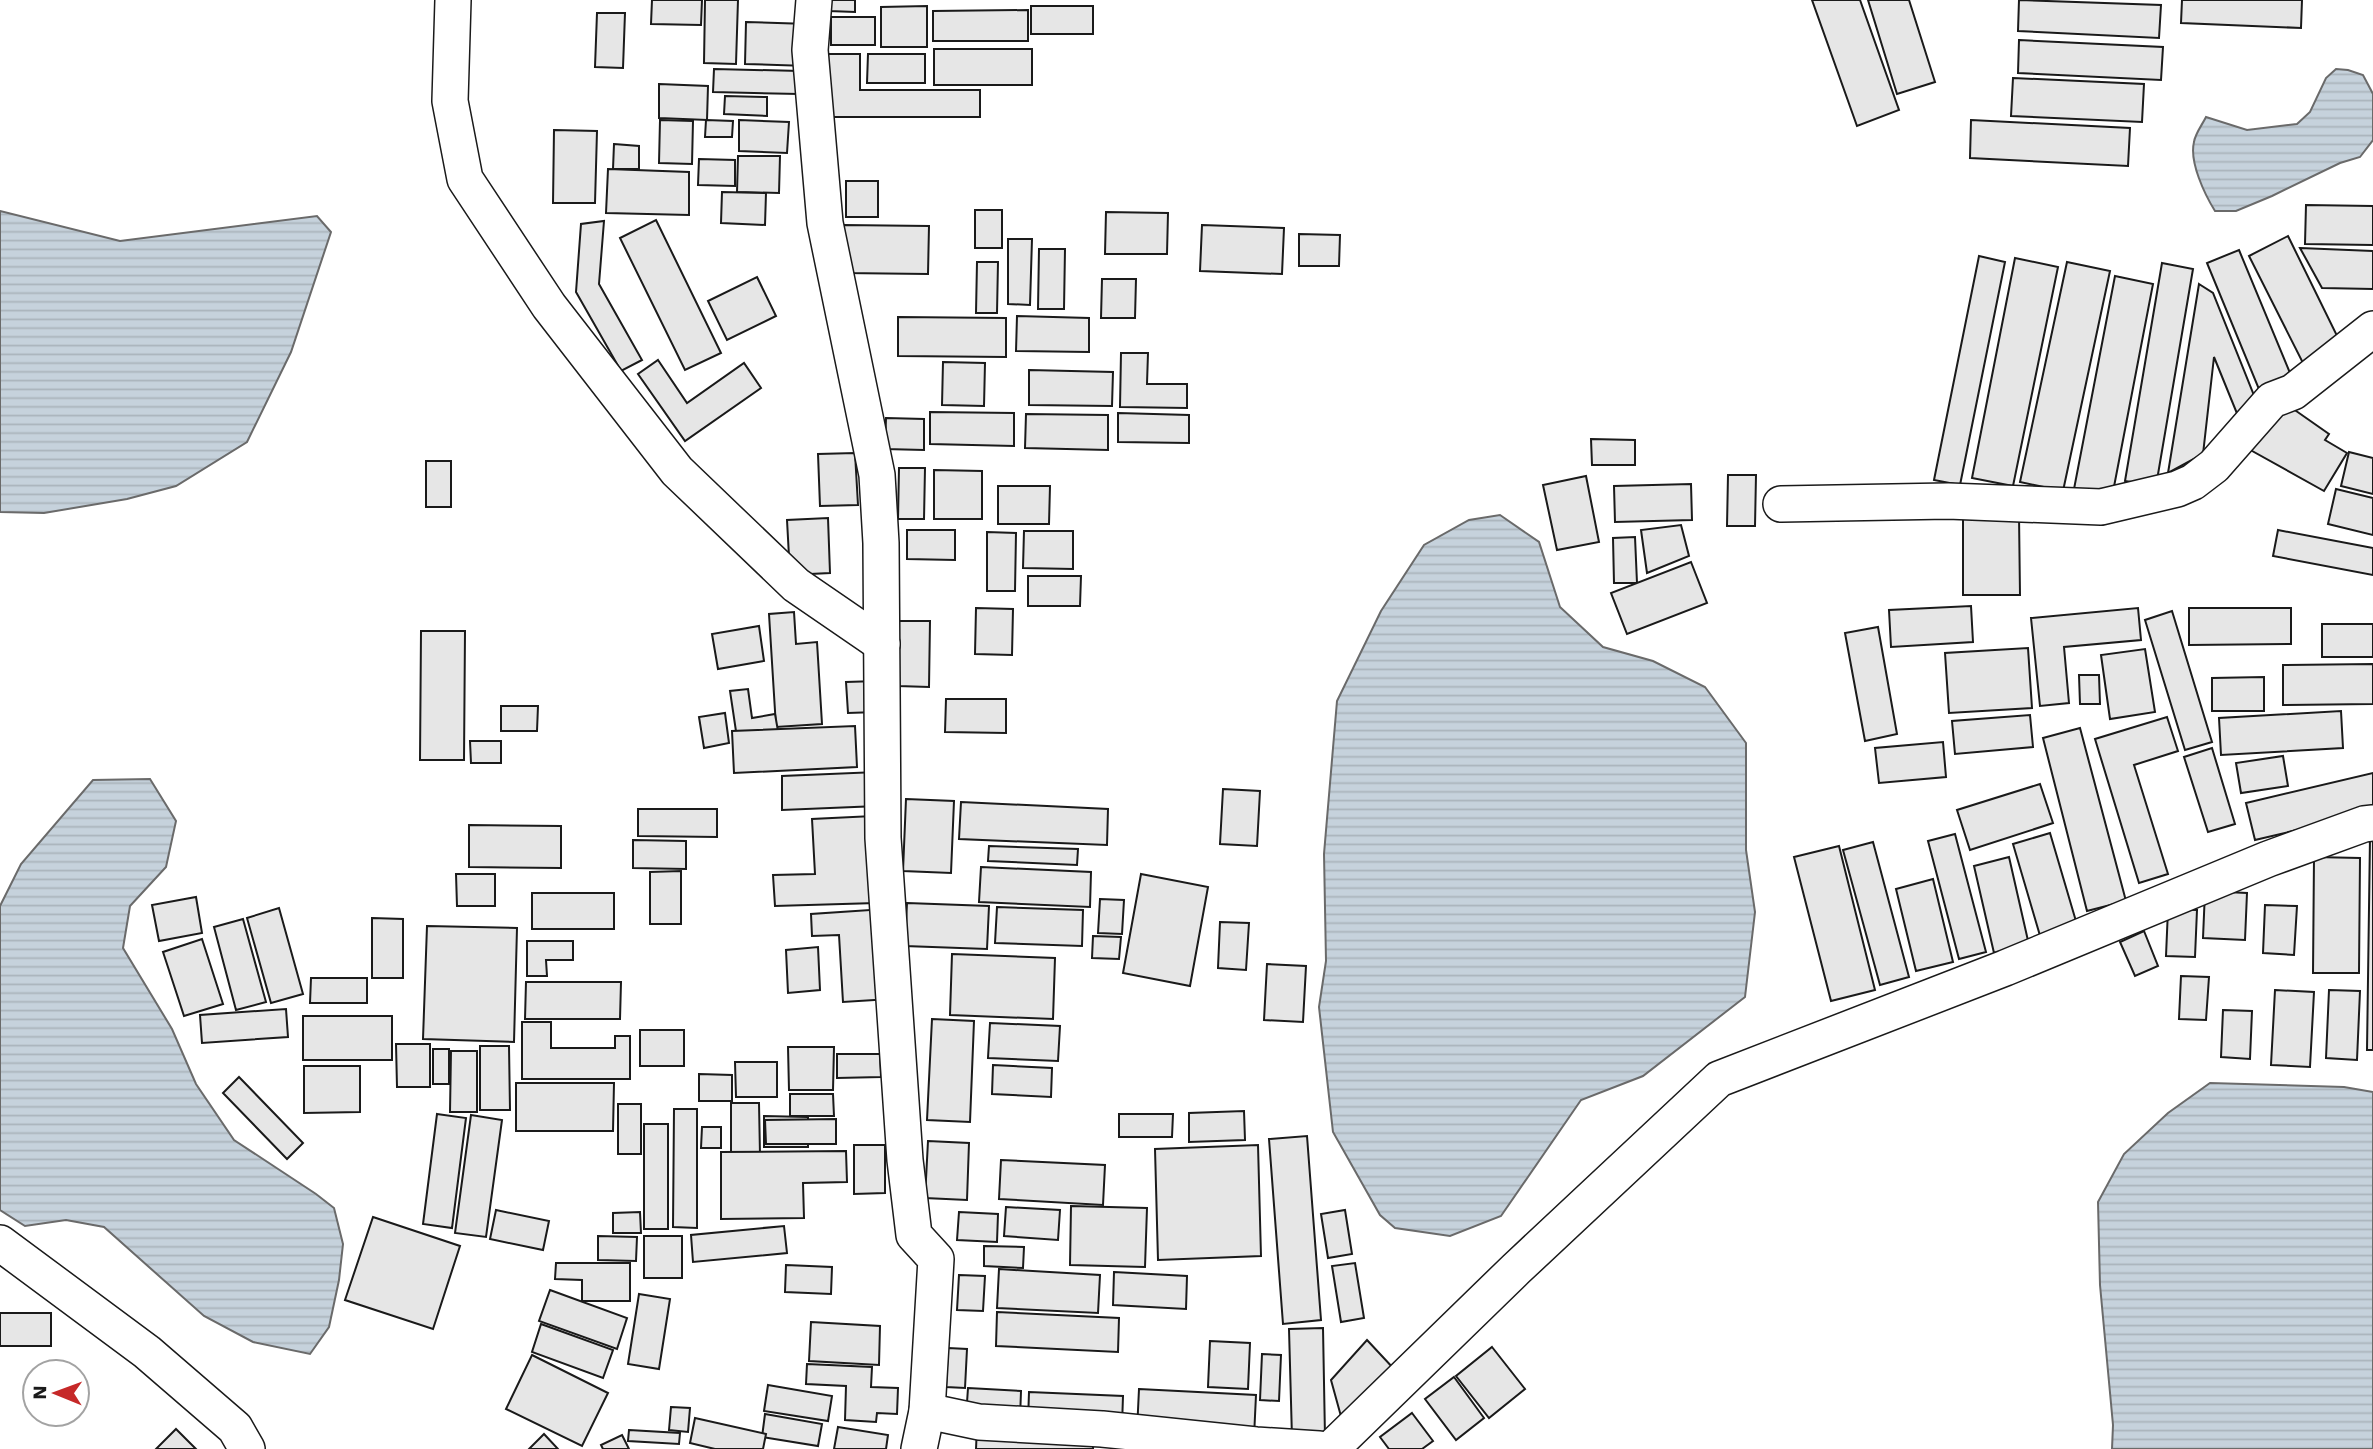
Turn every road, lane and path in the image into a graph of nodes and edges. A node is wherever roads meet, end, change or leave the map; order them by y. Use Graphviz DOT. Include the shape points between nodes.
graph roads {
  1 [pos="453,0"];
  2 [pos="814,0"];
  3 [pos="2373,329"];
  4 [pos="1781,504"];
  5 [pos="882,645"];
  6 [pos="2373,823"];
  7 [pos="0,1243"];
  8 [pos="928,1411"];
  9 [pos="247,1449"];
  10 [pos="919,1449"];
  11 [pos="1319,1449"];
  12 [pos="1331,1449"];
  1 -- 5 [label="street" via="450,102 465,179 549,306 677,471 796,585"];
  2 -- 5 [label="street" via="810,50 825,223 877,475"];
  3 -- 4 [label="street" via="2293,392 2272,400 2214,466 2177,489 2101,507 1948,501"];
  5 -- 8 [label="street" via="883,838 905,1160 915,1235 936,1259"];
  6 -- 12 [label="street" via="2269,859 1719,1079"];
  7 -- 9 [label="street" via="147,1352 234,1427"];
  8 -- 10 [label="street"];
  8 -- 11 [label="street" via="979,1422"];
}
